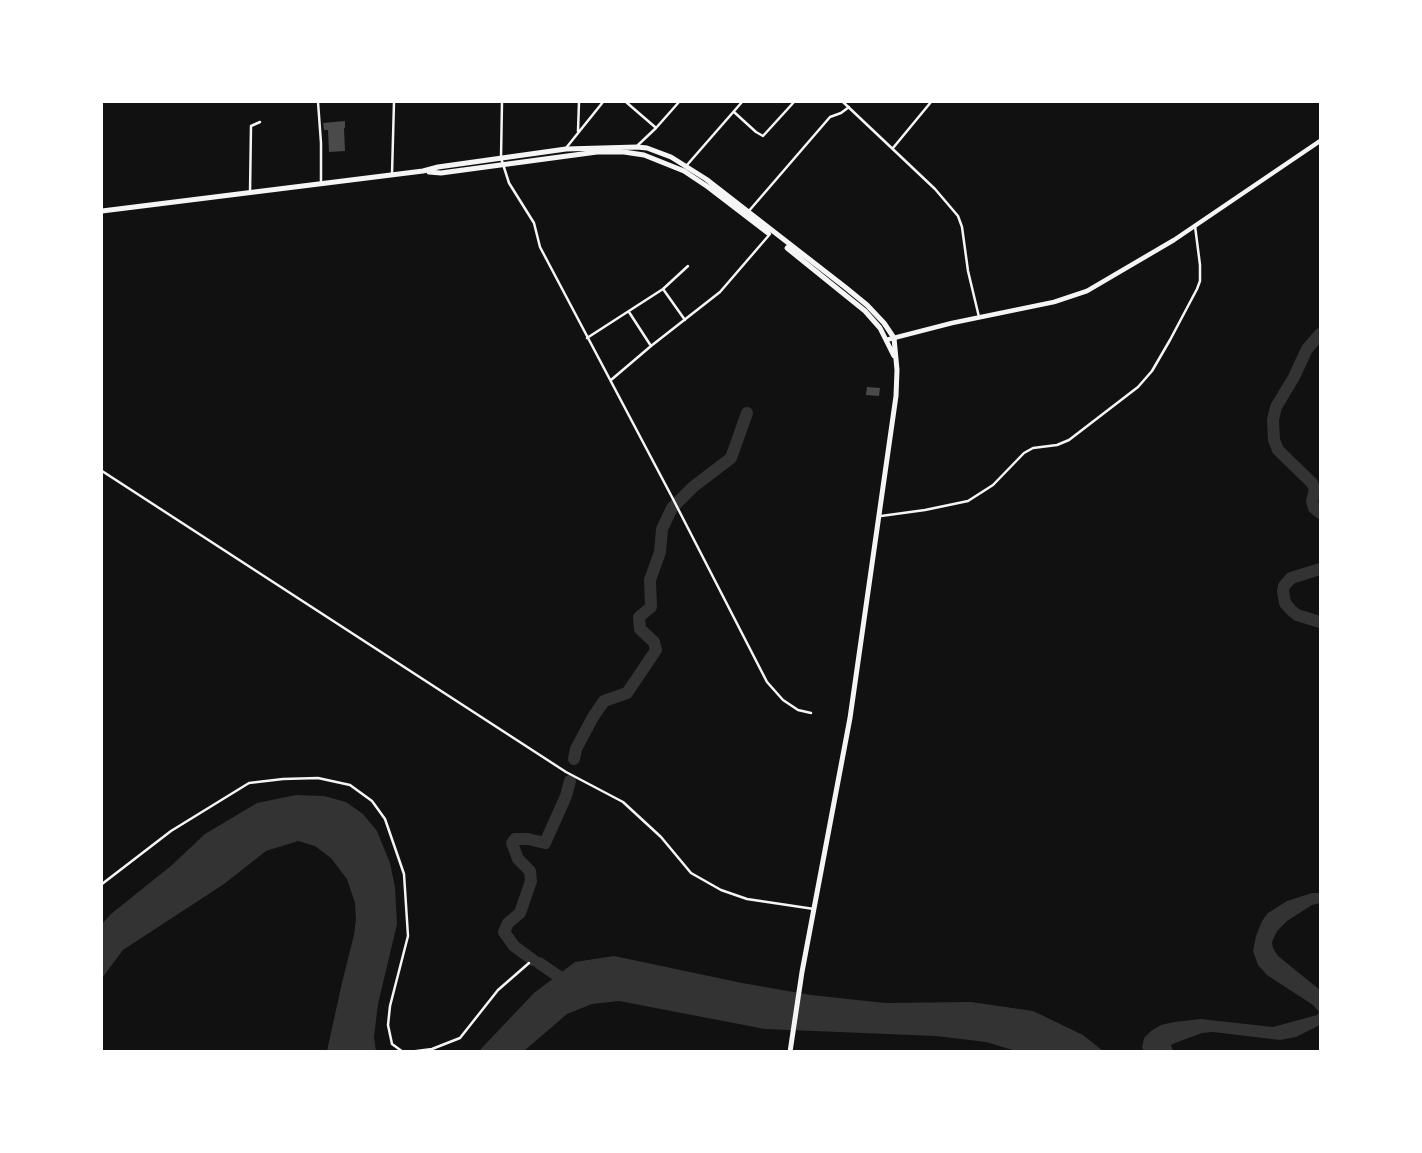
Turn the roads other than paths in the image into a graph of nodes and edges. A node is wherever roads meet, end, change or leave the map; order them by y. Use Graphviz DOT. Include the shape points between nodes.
graph roads {
  1 [pos="318,102"];
  2 [pos="394,102"];
  3 [pos="502,102"];
  4 [pos="579,102"];
  5 [pos="604,102"];
  6 [pos="626,102"];
  7 [pos="679,102"];
  8 [pos="742,102"];
  9 [pos="794,102"];
  10 [pos="843,102"];
  11 [pos="930,102"];
  12 [pos="848,106"];
  13 [pos="734,112"];
  14 [pos="260,122"];
  15 [pos="656,128"];
  16 [pos="578,131"];
  17 [pos="1321,141"];
  18 [pos="636,147"];
  19 [pos="894,148"];
  20 [pos="565,153"];
  21 [pos="502,161"];
  22 [pos="685,168"];
  23 [pos="392,174"];
  24 [pos="320,183"];
  25 [pos="250,193"];
  26 [pos="102,211"];
  27 [pos="748,212"];
  28 [pos="1195,226"];
  29 [pos="770,234"];
  30 [pos="688,266"];
  31 [pos="663,289"];
  32 [pos="629,312"];
  33 [pos="979,317"];
  34 [pos="685,320"];
  35 [pos="587,338"];
  36 [pos="894,338"];
  37 [pos="886,340"];
  38 [pos="651,346"];
  39 [pos="895,359"];
  40 [pos="610,381"];
  41 [pos="102,471"];
  42 [pos="879,516"];
  43 [pos="811,713"];
  44 [pos="102,884"];
  45 [pos="814,909"];
  46 [pos="529,963"];
  47 [pos="790,1049"];
  48 [pos="403,1052"];
  49 [pos="409,1052"];
  1 -- 24 [label="street"];
  2 -- 23 [label="street"];
  3 -- 21 [label="street"];
  4 -- 16 [label="street"];
  5 -- 16 [label="street"];
  6 -- 15 [label="street"];
  7 -- 15 [label="street"];
  8 -- 13 [label="street"];
  9 -- 13 [label="street" via="763,136"];
  10 -- 12 [label="street"];
  11 -- 19 [label="street"];
  12 -- 19 [label="street"];
  12 -- 27 [label="street" via="830,117"];
  13 -- 22 [label="street"];
  14 -- 25 [label="street" via="251,126"];
  15 -- 18 [label="street"];
  16 -- 20 [label="street"];
  17 -- 28 [label="main road"];
  18 -- 20 [label="highway"];
  18 -- 22 [label="highway" via="671,157"];
  19 -- 33 [label="street" via="958,216"];
  20 -- 21 [label="highway"];
  20 -- 22 [label="highway" via="624,152"];
  21 -- 23 [label="highway"];
  21 -- 35 [label="street"];
  22 -- 27 [label="highway"];
  22 -- 29 [label="highway"];
  23 -- 24 [label="highway"];
  24 -- 25 [label="highway"];
  25 -- 26 [label="highway"];
  27 -- 36 [label="highway" via="867,305"];
  28 -- 33 [label="main road" via="1087,291"];
  28 -- 42 [label="street" via="1200,281 1152,371 1138,387 1069,440 1024,453 993,485 968,501"];
  29 -- 34 [label="street" via="720,292"];
  29 -- 37 [label="highway" via="866,311"];
  30 -- 31 [label="street"];
  31 -- 32 [label="street"];
  31 -- 34 [label="street"];
  32 -- 35 [label="street"];
  32 -- 38 [label="street"];
  33 -- 36 [label="main road"];
  34 -- 38 [label="street"];
  35 -- 40 [label="street"];
  36 -- 37 [label="main road"];
  36 -- 39 [label="highway"];
  37 -- 39 [label="highway"];
  38 -- 40 [label="street"];
  39 -- 42 [label="highway" via="896,397"];
  40 -- 43 [label="street" via="767,682 783,700"];
  41 -- 45 [label="street" via="566,772 623,802 691,873 747,899"];
  42 -- 45 [label="highway" via="850,718"];
  44 -- 48 [label="street" via="171,831 249,783 318,778 350,785 372,801 385,819 404,874 408,936 388,1025 392,1044"];
  45 -- 47 [label="highway"];
  46 -- 49 [label="street" via="498,990 460,1038"];
}
